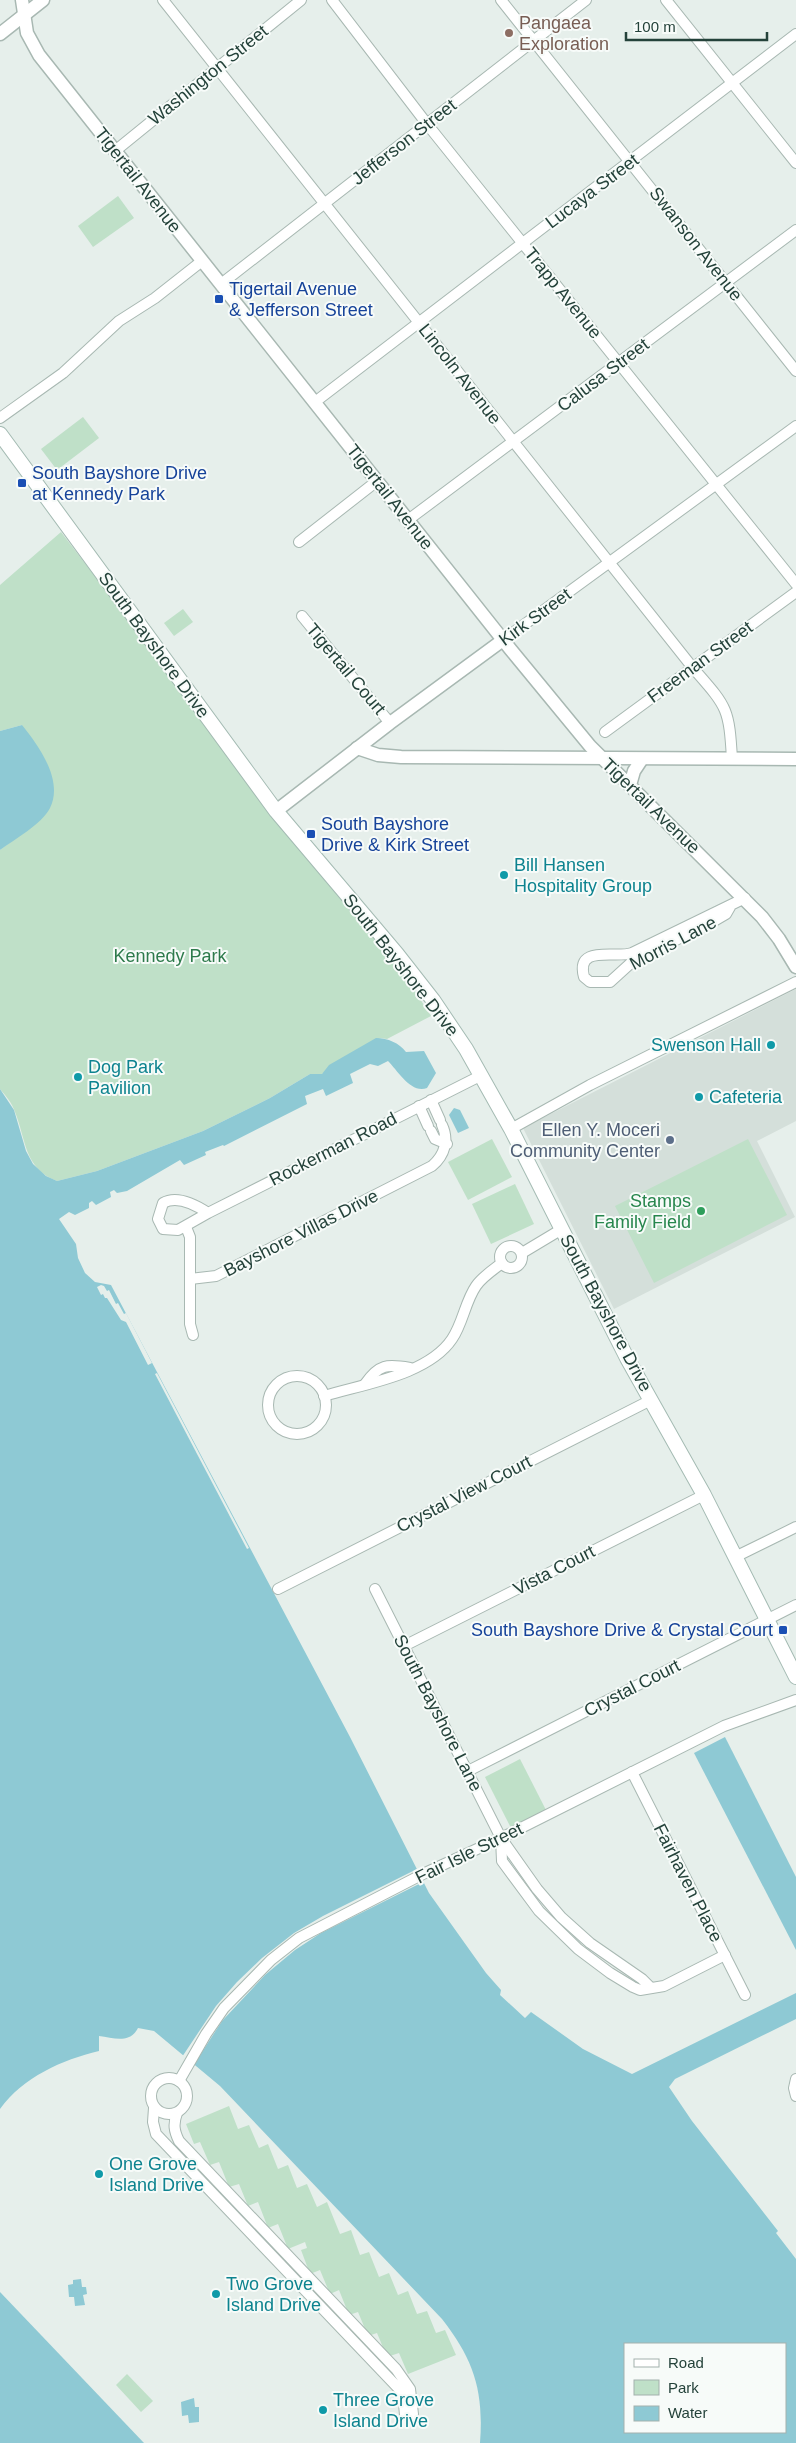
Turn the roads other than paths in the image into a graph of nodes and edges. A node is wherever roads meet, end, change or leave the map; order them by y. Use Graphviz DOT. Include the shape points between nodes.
graph roads {
  1 [pos="22,0"];
  2 [pos="43,0"];
  3 [pos="163,0"];
  4 [pos="301,0"];
  5 [pos="332,0"];
  6 [pos="501,0"];
  7 [pos="586,0"];
  8 [pos="666,0"];
  9 [pos="24,14"];
  10 [pos="0,34"];
  11 [pos="796,34"];
  12 [pos="534,40"];
  13 [pos="216,68"];
  14 [pos="732,83"];
  15 [pos="427,124"];
  16 [pos="115,151"];
  17 [pos="630,161"];
  18 [pos="796,163"];
  19 [pos="324,204"];
  20 [pos="796,230"];
  21 [pos="523,243"];
  22 [pos="202,261"];
  23 [pos="726,283"];
  24 [pos="221,284"];
  25 [pos="419,322"];
  26 [pos="619,362"];
  27 [pos="796,371"];
  28 [pos="315,402"];
  29 [pos="0,418"];
  30 [pos="796,426"];
  31 [pos="0,434"];
  32 [pos="514,442"];
  33 [pos="377,481"];
  34 [pos="716,484"];
  35 [pos="408,520"];
  36 [pos="299,542"];
  37 [pos="609,563"];
  38 [pos="796,584"];
  39 [pos="796,592"];
  40 [pos="302,616"];
  41 [pos="503,640"];
  42 [pos="693,668"];
  43 [pos="390,723"];
  44 [pos="605,732"];
  45 [pos="580,734"];
  46 [pos="357,748"];
  47 [pos="569,759"];
  48 [pos="603,759"];
  49 [pos="642,759"];
  50 [pos="732,759"];
  51 [pos="796,759"];
  52 [pos="630,785"];
  53 [pos="276,811"];
  54 [pos="745,898"];
  55 [pos="730,907"];
  56 [pos="796,967"];
  57 [pos="796,982"];
  58 [pos="482,1075"];
  59 [pos="431,1100"];
  60 [pos="419,1106"];
  61 [pos="511,1128"];
  62 [pos="446,1144"];
  63 [pos="208,1213"];
  64 [pos="186,1227"];
  65 [pos="562,1228"];
  66 [pos="522,1253"];
  67 [pos="502,1263"];
  68 [pos="190,1279"];
  69 [pos="193,1335"];
  70 [pos="324,1396"];
  71 [pos="651,1400"];
  72 [pos="704,1495"];
  73 [pos="796,1527"];
  74 [pos="735,1557"];
  75 [pos="278,1589"];
  76 [pos="375,1589"];
  77 [pos="796,1605"];
  78 [pos="767,1620"];
  79 [pos="404,1646"];
  80 [pos="796,1677"];
  81 [pos="796,1700"];
  82 [pos="468,1771"];
  83 [pos="632,1772"];
  84 [pos="500,1838"];
  85 [pos="725,1955"];
  86 [pos="744,1995"];
  87 [pos="179,2081"];
  88 [pos="795,2082"];
  89 [pos="796,2096"];
  90 [pos="154,2108"];
  91 [pos="178,2113"];
  1 -- 9 [label="street, Tigertail Avenue"];
  2 -- 9 [label="street"];
  3 -- 13 [label="street, Lincoln Avenue"];
  4 -- 13 [label="street, Washington Street"];
  5 -- 15 [label="street, Trapp Avenue"];
  6 -- 12 [label="street, Swanson Avenue"];
  7 -- 12 [label="street, Jefferson Street"];
  8 -- 14 [label="street"];
  9 -- 10 [label="street"];
  9 -- 16 [label="street, Tigertail Avenue" via="35,49"];
  11 -- 14 [label="street, Lucaya Street"];
  12 -- 15 [label="street, Jefferson Street"];
  12 -- 17 [label="street, Swanson Avenue"];
  13 -- 16 [label="street, Washington Street"];
  13 -- 19 [label="street, Lincoln Avenue"];
  14 -- 17 [label="street, Lucaya Street"];
  14 -- 18 [label="street"];
  15 -- 19 [label="street, Jefferson Street"];
  15 -- 21 [label="street, Trapp Avenue"];
  16 -- 22 [label="street, Tigertail Avenue"];
  17 -- 21 [label="street, Lucaya Street"];
  17 -- 23 [label="street, Swanson Avenue"];
  19 -- 24 [label="street, Jefferson Street"];
  19 -- 25 [label="street, Lincoln Avenue"];
  20 -- 23 [label="street, Calusa Street"];
  21 -- 25 [label="street, Lucaya Street"];
  21 -- 26 [label="street, Trapp Avenue"];
  22 -- 24 [label="street, Tigertail Avenue"];
  22 -- 29 [label="street" via="115,324 63,373"];
  23 -- 26 [label="street, Calusa Street"];
  23 -- 27 [label="street, Swanson Avenue"];
  24 -- 28 [label="street, Tigertail Avenue"];
  25 -- 28 [label="street, Lucaya Street"];
  25 -- 32 [label="street, Lincoln Avenue"];
  26 -- 32 [label="street, Calusa Street"];
  26 -- 34 [label="street, Trapp Avenue"];
  28 -- 33 [label="street, Tigertail Avenue"];
  30 -- 34 [label="street, Kirk Street"];
  31 -- 53 [label="main road, South Bayshore Drive"];
  32 -- 35 [label="street, Calusa Street"];
  32 -- 37 [label="street, Lincoln Avenue"];
  33 -- 35 [label="street, Tigertail Avenue"];
  33 -- 36 [label="street"];
  34 -- 37 [label="street, Kirk Street"];
  34 -- 38 [label="street, Trapp Avenue"];
  35 -- 41 [label="street, Tigertail Avenue"];
  37 -- 41 [label="street, Kirk Street"];
  37 -- 42 [label="street, Lincoln Avenue"];
  39 -- 42 [label="street, Freeman Street"];
  40 -- 43 [label="street, Tigertail Court"];
  41 -- 43 [label="street, Kirk Street"];
  41 -- 45 [label="street, Tigertail Avenue"];
  42 -- 44 [label="street, Freeman Street"];
  42 -- 50 [label="street, Lincoln Avenue" via="726,709"];
  43 -- 46 [label="street, Kirk Street"];
  45 -- 47 [label="street"];
  45 -- 48 [label="street, Tigertail Avenue"];
  46 -- 47 [label="street" via="394,757"];
  46 -- 53 [label="street, Kirk Street"];
  47 -- 48 [label="street"];
  48 -- 49 [label="street"];
  48 -- 52 [label="street, Tigertail Avenue"];
  49 -- 50 [label="street"];
  49 -- 52 [label="street"];
  50 -- 51 [label="street"];
  52 -- 54 [label="street, Tigertail Avenue"];
  53 -- 58 [label="main road, South Bayshore Drive" via="397,954 437,1006"];
  54 -- 55 [label="street, Morris Lane"];
  54 -- 56 [label="street, Tigertail Avenue" via="773,931"];
  55 -- 55 [label="street, Morris Lane" via="632,953 590,956 583,968 584,977 596,984 610,982 632,962 714,921 726,914"];
  57 -- 61 [label="street"];
  58 -- 59 [label="street, Rockerman Road"];
  58 -- 61 [label="main road, South Bayshore Drive"];
  59 -- 60 [label="street, Rockerman Road"];
  59 -- 62 [label="street" via="446,1134"];
  60 -- 62 [label="street" via="435,1139"];
  60 -- 63 [label="street, Rockerman Road"];
  61 -- 65 [label="main road, South Bayshore Drive"];
  62 -- 68 [label="street, Bayshore Villas Drive" via="435,1163 396,1185 222,1273 206,1279"];
  63 -- 64 [label="street, Rockerman Road"];
  63 -- 64 [label="street" via="177,1200 163,1203 158,1219 163,1229 174,1232"];
  64 -- 68 [label="street" via="190,1237"];
  65 -- 66 [label="street"];
  65 -- 71 [label="main road, South Bayshore Drive"];
  66 -- 67 [label="street" via="518,1267 507,1268"];
  66 -- 67 [label="street" via="514,1247 505,1248 500,1256"];
  67 -- 70 [label="street" via="476,1286 449,1343 430,1358 396,1376"];
  68 -- 69 [label="street"];
  70 -- 70 [label="street" via="319,1386 309,1379 299,1376 288,1378 272,1391 268,1401 269,1412 282,1430 293,1434 305,1433 322,1419 326,1408"];
  71 -- 72 [label="main road, South Bayshore Drive"];
  71 -- 75 [label="street, Crystal View Court"];
  72 -- 74 [label="main road, South Bayshore Drive"];
  72 -- 79 [label="street, Vista Court"];
  73 -- 74 [label="street"];
  74 -- 78 [label="main road, South Bayshore Drive"];
  76 -- 79 [label="street, South Bayshore Lane"];
  77 -- 78 [label="street, Crystal Court"];
  78 -- 80 [label="main road, South Bayshore Drive"];
  78 -- 82 [label="street, Crystal Court"];
  79 -- 82 [label="street, South Bayshore Lane"];
  81 -- 83 [label="street, Fair Isle Street" via="732,1722"];
  82 -- 84 [label="street, South Bayshore Lane"];
  83 -- 84 [label="street, Fair Isle Street"];
  83 -- 85 [label="street, Fairhaven Place"];
  84 -- 85 [label="street, South Bayshore Lane" via="502,1861 533,1904 586,1956 625,1983 640,1990 667,1984"];
  84 -- 87 [label="street, Fair Isle Street" via="299,1938 271,1960 224,2008"];
  85 -- 86 [label="street, Fairhaven Place"];
  87 -- 90 [label="street" via="162,2079 153,2086 150,2097"];
  87 -- 91 [label="street" via="184,2085 187,2097 186,2104"];
  88 -- 89 [label="street"];
  90 -- 91 [label="street" via="165,2115"];
  90 -- 91 [label="street" via="156,2134 403,2393 405,2415 413,2414 410,2389 396,2369 179,2141 174,2133"];
}
